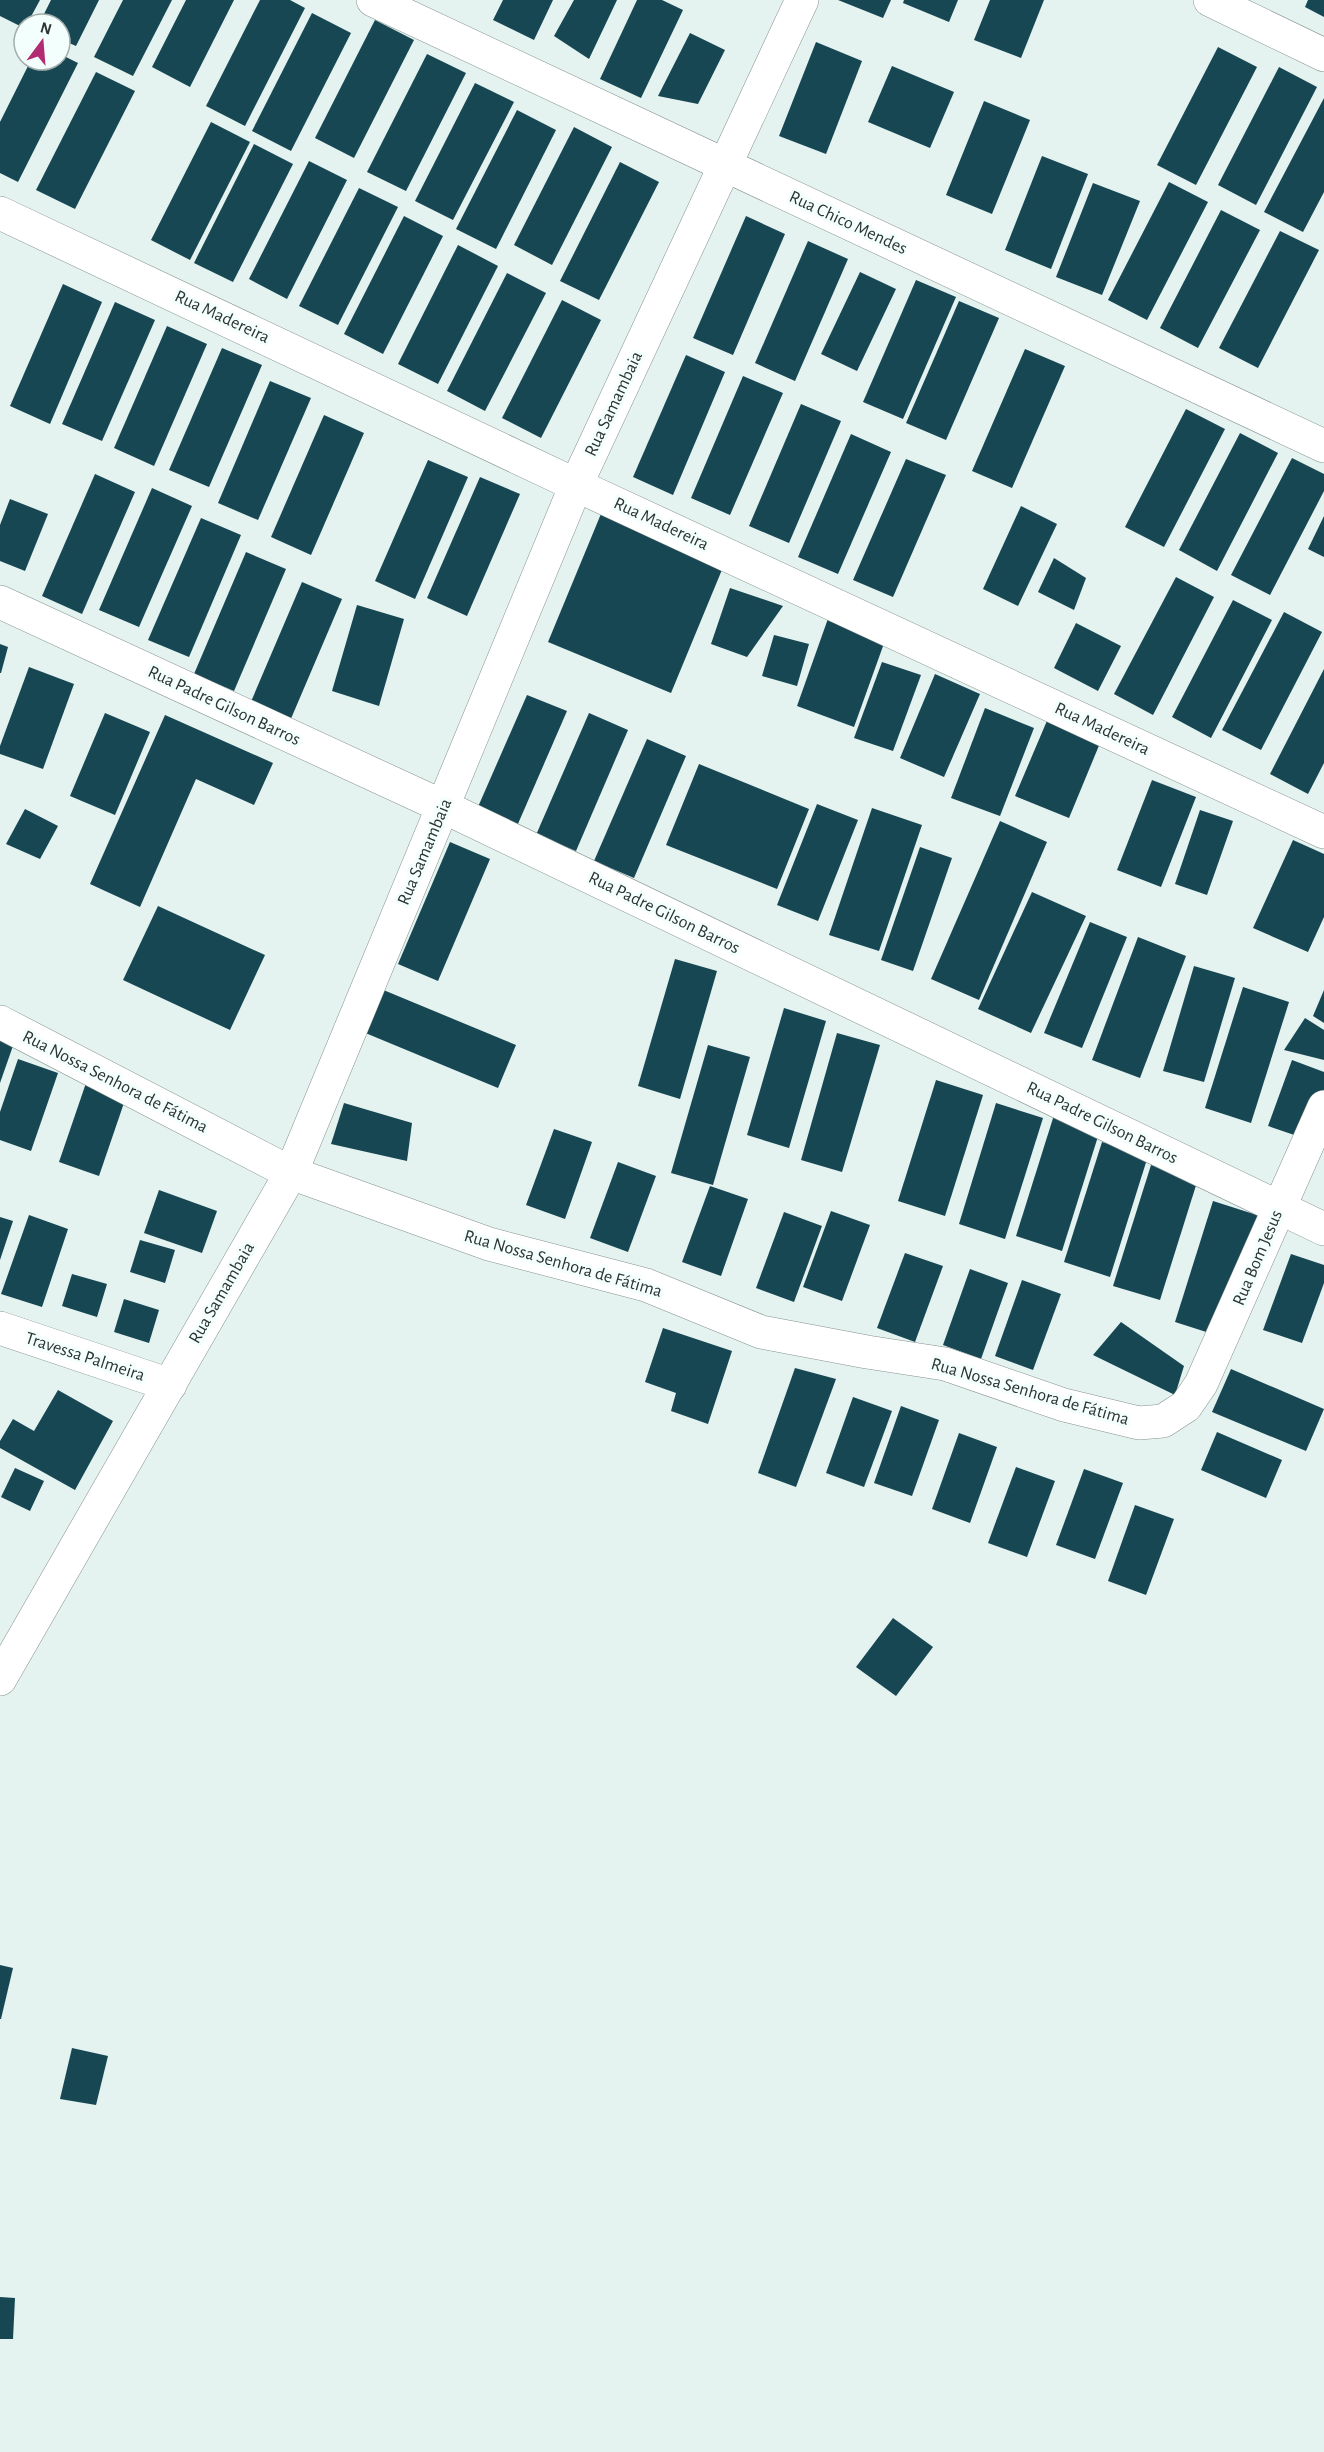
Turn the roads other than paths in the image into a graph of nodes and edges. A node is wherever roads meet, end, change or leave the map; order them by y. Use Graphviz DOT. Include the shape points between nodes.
graph roads {
  1 [pos="373,0"];
  2 [pos="802,0"];
  3 [pos="1210,0"];
  4 [pos="1324,55"];
  5 [pos="725,165"];
  6 [pos="0,213"];
  7 [pos="1324,446"];
  8 [pos="576,484"];
  9 [pos="0,602"];
  10 [pos="444,807"];
  11 [pos="1324,832"];
  12 [pos="0,1022"];
  13 [pos="1324,1107"];
  14 [pos="291,1173"];
  15 [pos="1280,1208"];
  16 [pos="1324,1230"];
  17 [pos="0,1328"];
  18 [pos="170,1385"];
  19 [pos="1186,1406"];
  20 [pos="0,1679"];
  1 -- 5 [label="street, Rua Chico Mendes"];
  2 -- 5 [label="street, Rua Samambaia"];
  3 -- 4 [label="street"];
  5 -- 7 [label="street, Rua Chico Mendes"];
  5 -- 8 [label="street, Rua Samambaia"];
  6 -- 8 [label="street, Rua Madereira"];
  8 -- 10 [label="street, Rua Samambaia"];
  8 -- 11 [label="street, Rua Madereira"];
  9 -- 10 [label="street, Rua Padre Gilson Barros"];
  10 -- 14 [label="street, Rua Samambaia"];
  10 -- 15 [label="street, Rua Padre Gilson Barros"];
  12 -- 14 [label="street, Rua Nossa Senhora de Fátima"];
  13 -- 15 [label="street, Rua Bom Jesus"];
  14 -- 18 [label="street, Rua Samambaia"];
  14 -- 19 [label="street, Rua Nossa Senhora de Fátima" via="489,1244 646,1285 760,1332 945,1364 1064,1405 1139,1423 1163,1421"];
  15 -- 16 [label="street, Rua Padre Gilson Barros"];
  15 -- 19 [label="street, Rua Bom Jesus" via="1212,1364"];
  17 -- 18 [label="street, Travessa Palmeira"];
  18 -- 20 [label="street, Rua Samambaia"];
}
